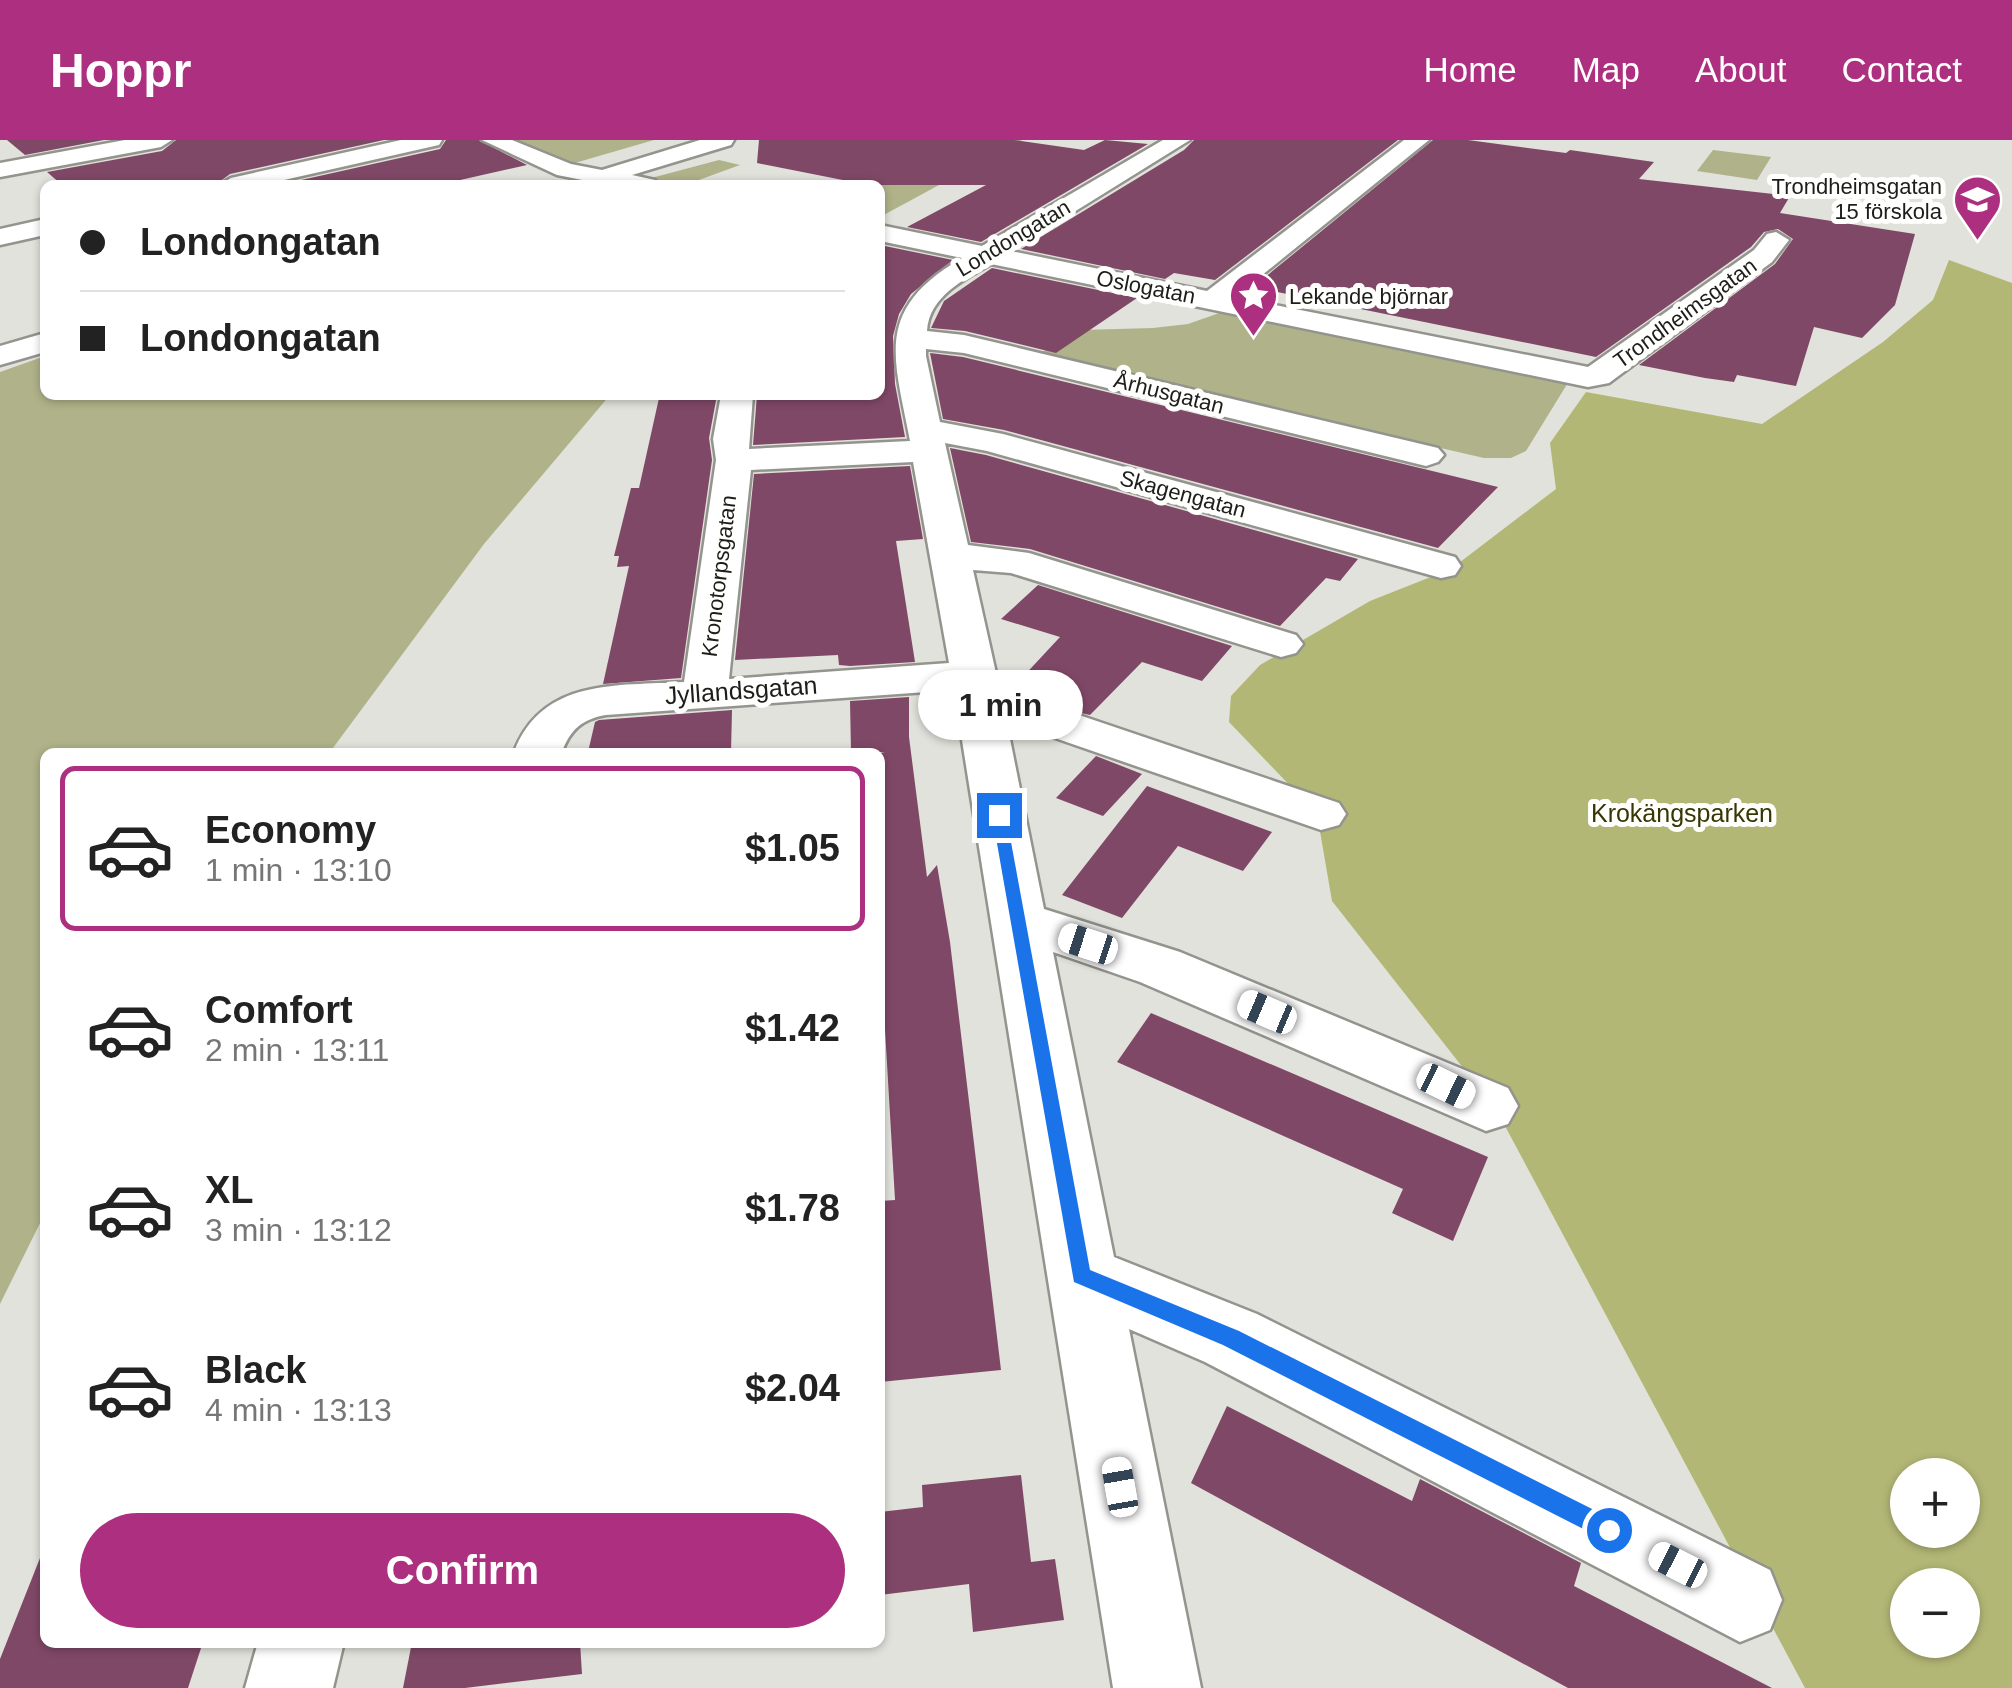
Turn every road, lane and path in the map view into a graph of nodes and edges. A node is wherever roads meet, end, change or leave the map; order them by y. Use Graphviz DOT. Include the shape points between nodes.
graph roads {
  1 [pos="161,140"];
  2 [pos="431,140"];
  3 [pos="493,140"];
  4 [pos="724,140"];
  5 [pos="1178,140"];
  6 [pos="1418,140"];
  7 [pos="0,170"];
  8 [pos="602,176"];
  9 [pos="569,177"];
  10 [pos="253,180"];
  11 [pos="530,180"];
  12 [pos="622,180"];
  13 [pos="40,228"];
  14 [pos="885,234"];
  15 [pos="0,237"];
  16 [pos="1776,240"];
  17 [pos="984,254"];
  18 [pos="1213,300"];
  19 [pos="40,322"];
  20 [pos="0,334"];
  21 [pos="910,338"];
  22 [pos="40,344"];
  23 [pos="0,356"];
  24 [pos="1588,377"];
  25 [pos="736,400"];
  26 [pos="926,440"];
  27 [pos="1426,455"];
  28 [pos="734,460"];
  29 [pos="950,556"];
  30 [pos="1441,566"];
  31 [pos="1281,644"];
  32 [pos="706,691"];
  33 [pos="976,692"];
  34 [pos="540,748"];
  35 [pos="1320,814"];
  36 [pos="1017,920"];
  37 [pos="1486,1106"];
  38 [pos="1081,1276"];
  39 [pos="1740,1600"];
  40 [pos="299,1648"];
  41 [pos="289,1688"];
  42 [pos="1158,1688"];
  1 -- 7 [label="street"];
  2 -- 10 [label="street"];
  3 -- 9 [label="street"];
  4 -- 8 [label="street"];
  5 -- 17 [label="street, Londongatan"];
  6 -- 18 [label="street"];
  8 -- 9 [label="street"];
  8 -- 12 [label="street"];
  9 -- 11 [label="street"];
  13 -- 15 [label="street"];
  14 -- 17 [label="street, Oslogatan"];
  16 -- 24 [label="street, Trondheimsgatan" via="1608,369"];
  17 -- 18 [label="street, Oslogatan"];
  17 -- 21 [label="street, Londongatan" via="924,298"];
  18 -- 24 [label="street, Oslogatan"];
  19 -- 20 [label="street"];
  21 -- 26 [label="street"];
  21 -- 27 [label="street, Århusgatan" via="964,344"];
  22 -- 23 [label="street"];
  25 -- 28 [label="street, Kronotorpsgatan"];
  26 -- 28 [label="street, Kronotorpsgatan"];
  26 -- 29 [label="street"];
  26 -- 30 [label="street, Skagengatan" via="991,441"];
  28 -- 32 [label="street, Kronotorpsgatan"];
  29 -- 31 [label="street" via="1015,561"];
  29 -- 33 [label="street"];
  32 -- 33 [label="street, Jyllandsgatan"];
  32 -- 34 [label="street, Jyllandsgatan" via="578,706 550,722"];
  33 -- 35 [label="street"];
  33 -- 36 [label="street"];
  36 -- 37 [label="street" via="1160,968"];
  36 -- 38 [label="street"];
  38 -- 39 [label="street" via="1231,1338"];
  38 -- 42 [label="street"];
  40 -- 41 [label="street"];
}
